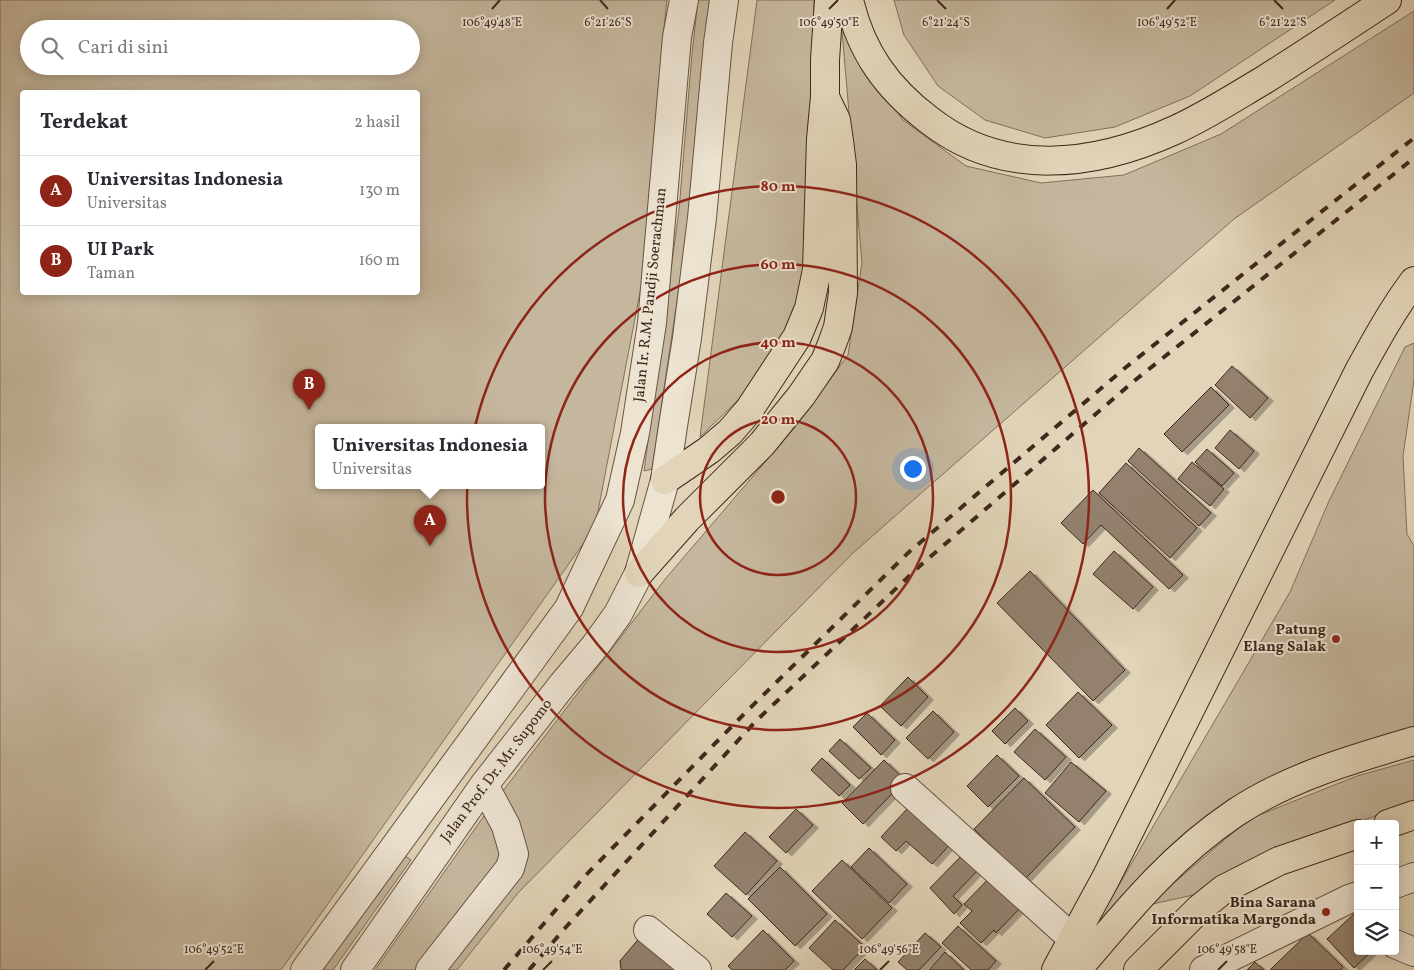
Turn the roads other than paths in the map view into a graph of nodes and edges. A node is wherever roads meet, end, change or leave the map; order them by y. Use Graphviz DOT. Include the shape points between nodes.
graph roads {
  1 [pos="684,0"];
  2 [pos="724,0"];
  3 [pos="829,0"];
  4 [pos="849,0"];
  5 [pos="1388,0"];
  6 [pos="826,97"];
  7 [pos="1414,281"];
  8 [pos="665,480"];
  9 [pos="638,573"];
  10 [pos="1414,742"];
  11 [pos="484,785"];
  12 [pos="905,788"];
  13 [pos="1414,815"];
  14 [pos="1399,820"];
  15 [pos="1354,835"];
  16 [pos="1414,877"];
  17 [pos="1399,883"];
  18 [pos="1354,901"];
  19 [pos="648,930"];
  20 [pos="1073,939"];
  21 [pos="1399,946"];
  22 [pos="1414,952"];
  23 [pos="305,970"];
  24 [pos="355,970"];
  25 [pos="430,970"];
  26 [pos="697,970"];
  27 [pos="1056,970"];
  28 [pos="1077,970"];
  29 [pos="1138,970"];
  30 [pos="1204,970"];
  1 -- 23 [label="street, Jalan Ir. R.M. Pandji Soerachman" via="677,37 652,323 636,434 620,500 569,608"];
  2 -- 8 [label="street" via="702,218"];
  3 -- 6 [label="main road"];
  4 -- 5 [label="main road" via="865,46 893,89 915,110 936,126 982,151 1041,161 1125,150 1176,130 1235,98"];
  6 -- 8 [label="main road" via="821,139 817,270 804,323 749,410 730,432"];
  6 -- 9 [label="main road" via="836,120 842,164 843,293 832,344 806,389 762,444 687,518"];
  7 -- 20 [label="main road" via="1359,370"];
  8 -- 9 [label="street"];
  9 -- 11 [label="street, Jalan Prof. Dr. Mr. Supomo" via="618,614"];
  10 -- 28 [label="main road" via="1322,770 1268,794 1236,813 1158,877"];
  11 -- 24 [label="street, Jalan Prof. Dr. Mr. Supomo"];
  11 -- 25 [label="street" via="506,826 514,854 510,868"];
  12 -- 20 [label="street"];
  13 -- 14 [label="main road"];
  15 -- 29 [label="main road" via="1279,861 1224,889 1199,908"];
  16 -- 17 [label="street"];
  18 -- 30 [label="street"];
  19 -- 26 [label="street"];
  20 -- 27 [label="main road"];
  21 -- 22 [label="street"];
}
